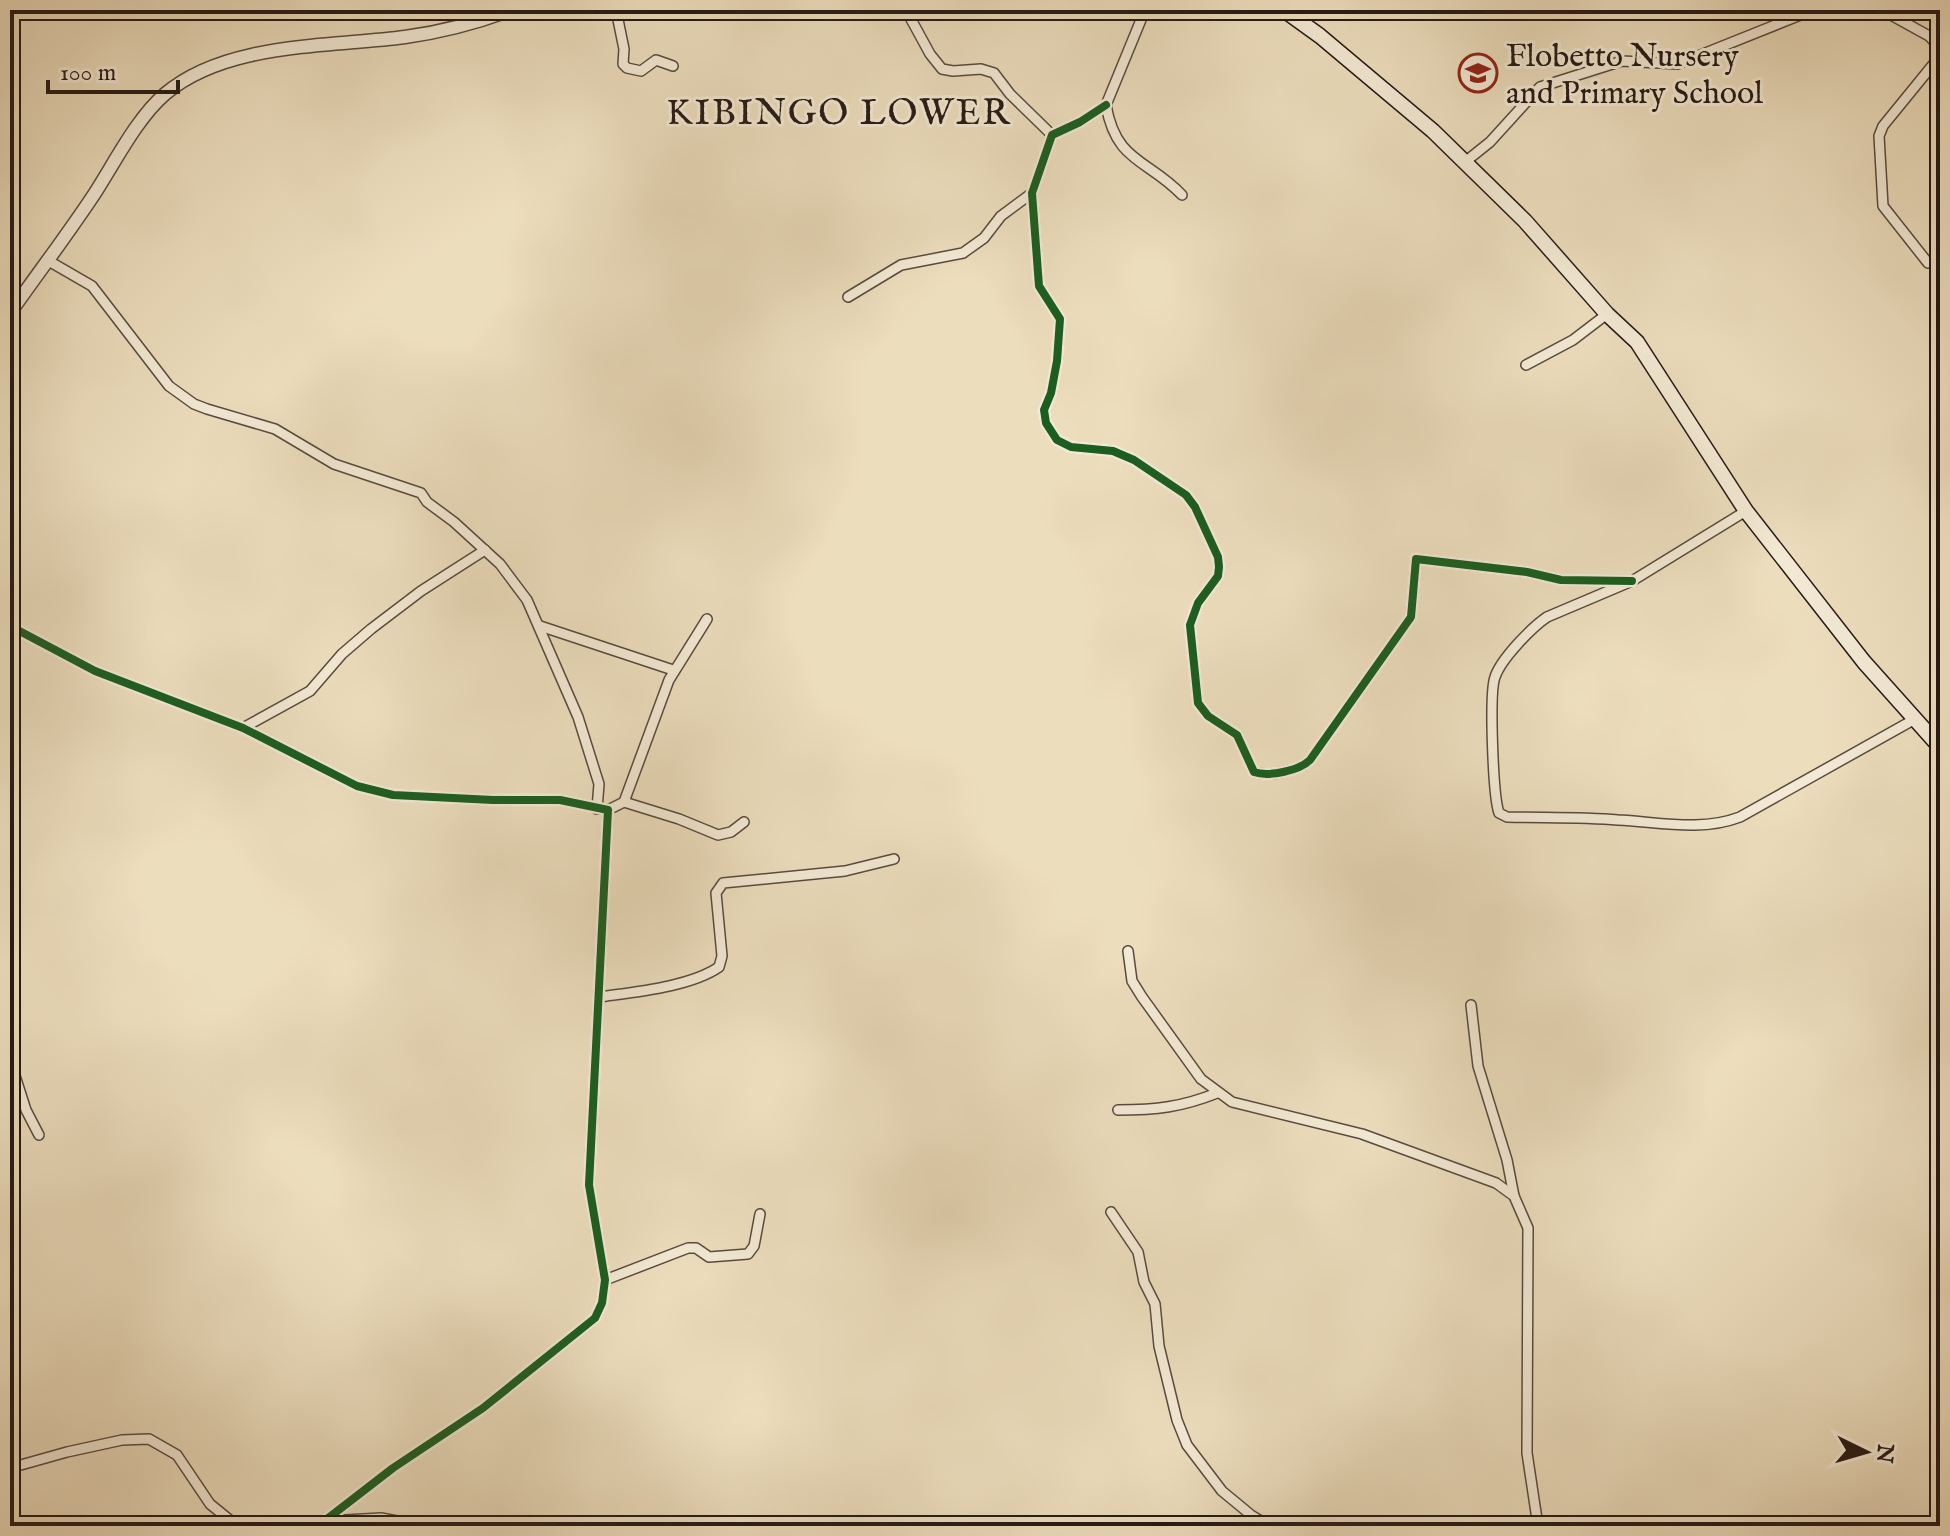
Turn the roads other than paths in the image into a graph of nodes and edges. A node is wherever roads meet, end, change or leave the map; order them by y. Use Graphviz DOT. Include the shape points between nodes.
graph roads {
  1 [pos="511,10"];
  2 [pos="616,10"];
  3 [pos="906,10"];
  4 [pos="1145,10"];
  5 [pos="1284,10"];
  6 [pos="1813,10"];
  7 [pos="1882,10"];
  8 [pos="1940,48"];
  9 [pos="1940,56"];
  10 [pos="673,66"];
  11 [pos="1106,105"];
  12 [pos="1052,135"];
  13 [pos="1465,162"];
  14 [pos="1032,193"];
  15 [pos="1182,195"];
  16 [pos="47,260"];
  17 [pos="1928,263"];
  18 [pos="848,297"];
  19 [pos="10,313"];
  20 [pos="1607,314"];
  21 [pos="1526,365"];
  22 [pos="1746,511"];
  23 [pos="485,550"];
  24 [pos="1632,581"];
  25 [pos="707,619"];
  26 [pos="10,626"];
  27 [pos="540,626"];
  28 [pos="673,670"];
  29 [pos="1915,719"];
  30 [pos="243,728"];
  31 [pos="1940,747"];
  32 [pos="624,802"];
  33 [pos="603,809"];
  34 [pos="744,822"];
  35 [pos="894,859"];
  36 [pos="1128,951"];
  37 [pos="599,997"];
  38 [pos="1471,1005"];
  39 [pos="10,1060"];
  40 [pos="1217,1093"];
  41 [pos="1118,1110"];
  42 [pos="39,1135"];
  43 [pos="1514,1196"];
  44 [pos="1111,1212"];
  45 [pos="760,1214"];
  46 [pos="605,1280"];
  47 [pos="10,1468"];
  48 [pos="322,1524"];
  49 [pos="237,1526"];
  50 [pos="423,1526"];
  51 [pos="1269,1526"];
  52 [pos="1538,1526"];
  1 -- 16 [label="street" via="440,31 261,54 212,67 182,82 140,123"];
  2 -- 10 [label="street" via="627,68 641,71 656,60"];
  3 -- 12 [label="street" via="942,69 994,73"];
  4 -- 11 [label="street"];
  5 -- 13 [label="main road"];
  6 -- 13 [label="street" via="1678,64 1624,61 1543,85"];
  7 -- 8 [label="street" via="1929,36"];
  9 -- 17 [label="street" via="1879,136 1883,206"];
  11 -- 12 [label="street"];
  11 -- 15 [label="street" via="1112,132 1123,148"];
  12 -- 14 [label="street"];
  13 -- 20 [label="main road"];
  14 -- 18 [label="street" via="963,253 901,265"];
  14 -- 24 [label="street" via="1039,286 1060,319 1046,423 1063,444 1113,451 1134,460 1186,495 1195,507 1219,567 1190,625 1198,703 1240,739 1256,774 1303,766 1310,760 1411,617 1416,559 1561,580"];
  16 -- 19 [label="street"];
  16 -- 23 [label="street" via="92,286 178,393 207,409 275,429 334,464 421,493"];
  20 -- 21 [label="street"];
  20 -- 22 [label="main road" via="1637,342"];
  22 -- 24 [label="street"];
  22 -- 29 [label="main road"];
  23 -- 27 [label="street" via="514,579"];
  23 -- 30 [label="street" via="371,629 310,691"];
  24 -- 29 [label="street" via="1538,623 1496,672 1491,692 1494,787 1502,816 1724,823"];
  25 -- 28 [label="street"];
  26 -- 30 [label="street" via="105,676"];
  27 -- 28 [label="street"];
  27 -- 33 [label="street" via="578,717"];
  28 -- 32 [label="street"];
  29 -- 31 [label="main road"];
  30 -- 33 [label="street" via="377,792 560,800"];
  32 -- 33 [label="street"];
  32 -- 34 [label="street" via="718,835"];
  33 -- 37 [label="street"];
  35 -- 37 [label="street" via="845,871 723,883 716,893 719,967 698,977"];
  36 -- 40 [label="street" via="1132,981 1201,1079"];
  37 -- 46 [label="street" via="589,1185"];
  38 -- 43 [label="street" via="1478,1066"];
  39 -- 42 [label="street"];
  40 -- 41 [label="street" via="1185,1105"];
  40 -- 43 [label="street" via="1232,1102 1362,1134 1496,1183"];
  43 -- 52 [label="street" via="1528,1228 1527,1453"];
  44 -- 51 [label="street" via="1138,1252 1155,1304 1159,1346 1187,1445 1222,1491"];
  45 -- 46 [label="street" via="748,1254 709,1257 688,1248"];
  46 -- 48 [label="street" via="595,1318 483,1408"];
  47 -- 49 [label="street" via="122,1440 149,1439 177,1455 210,1504"];
  48 -- 50 [label="street" via="381,1518"];
}
